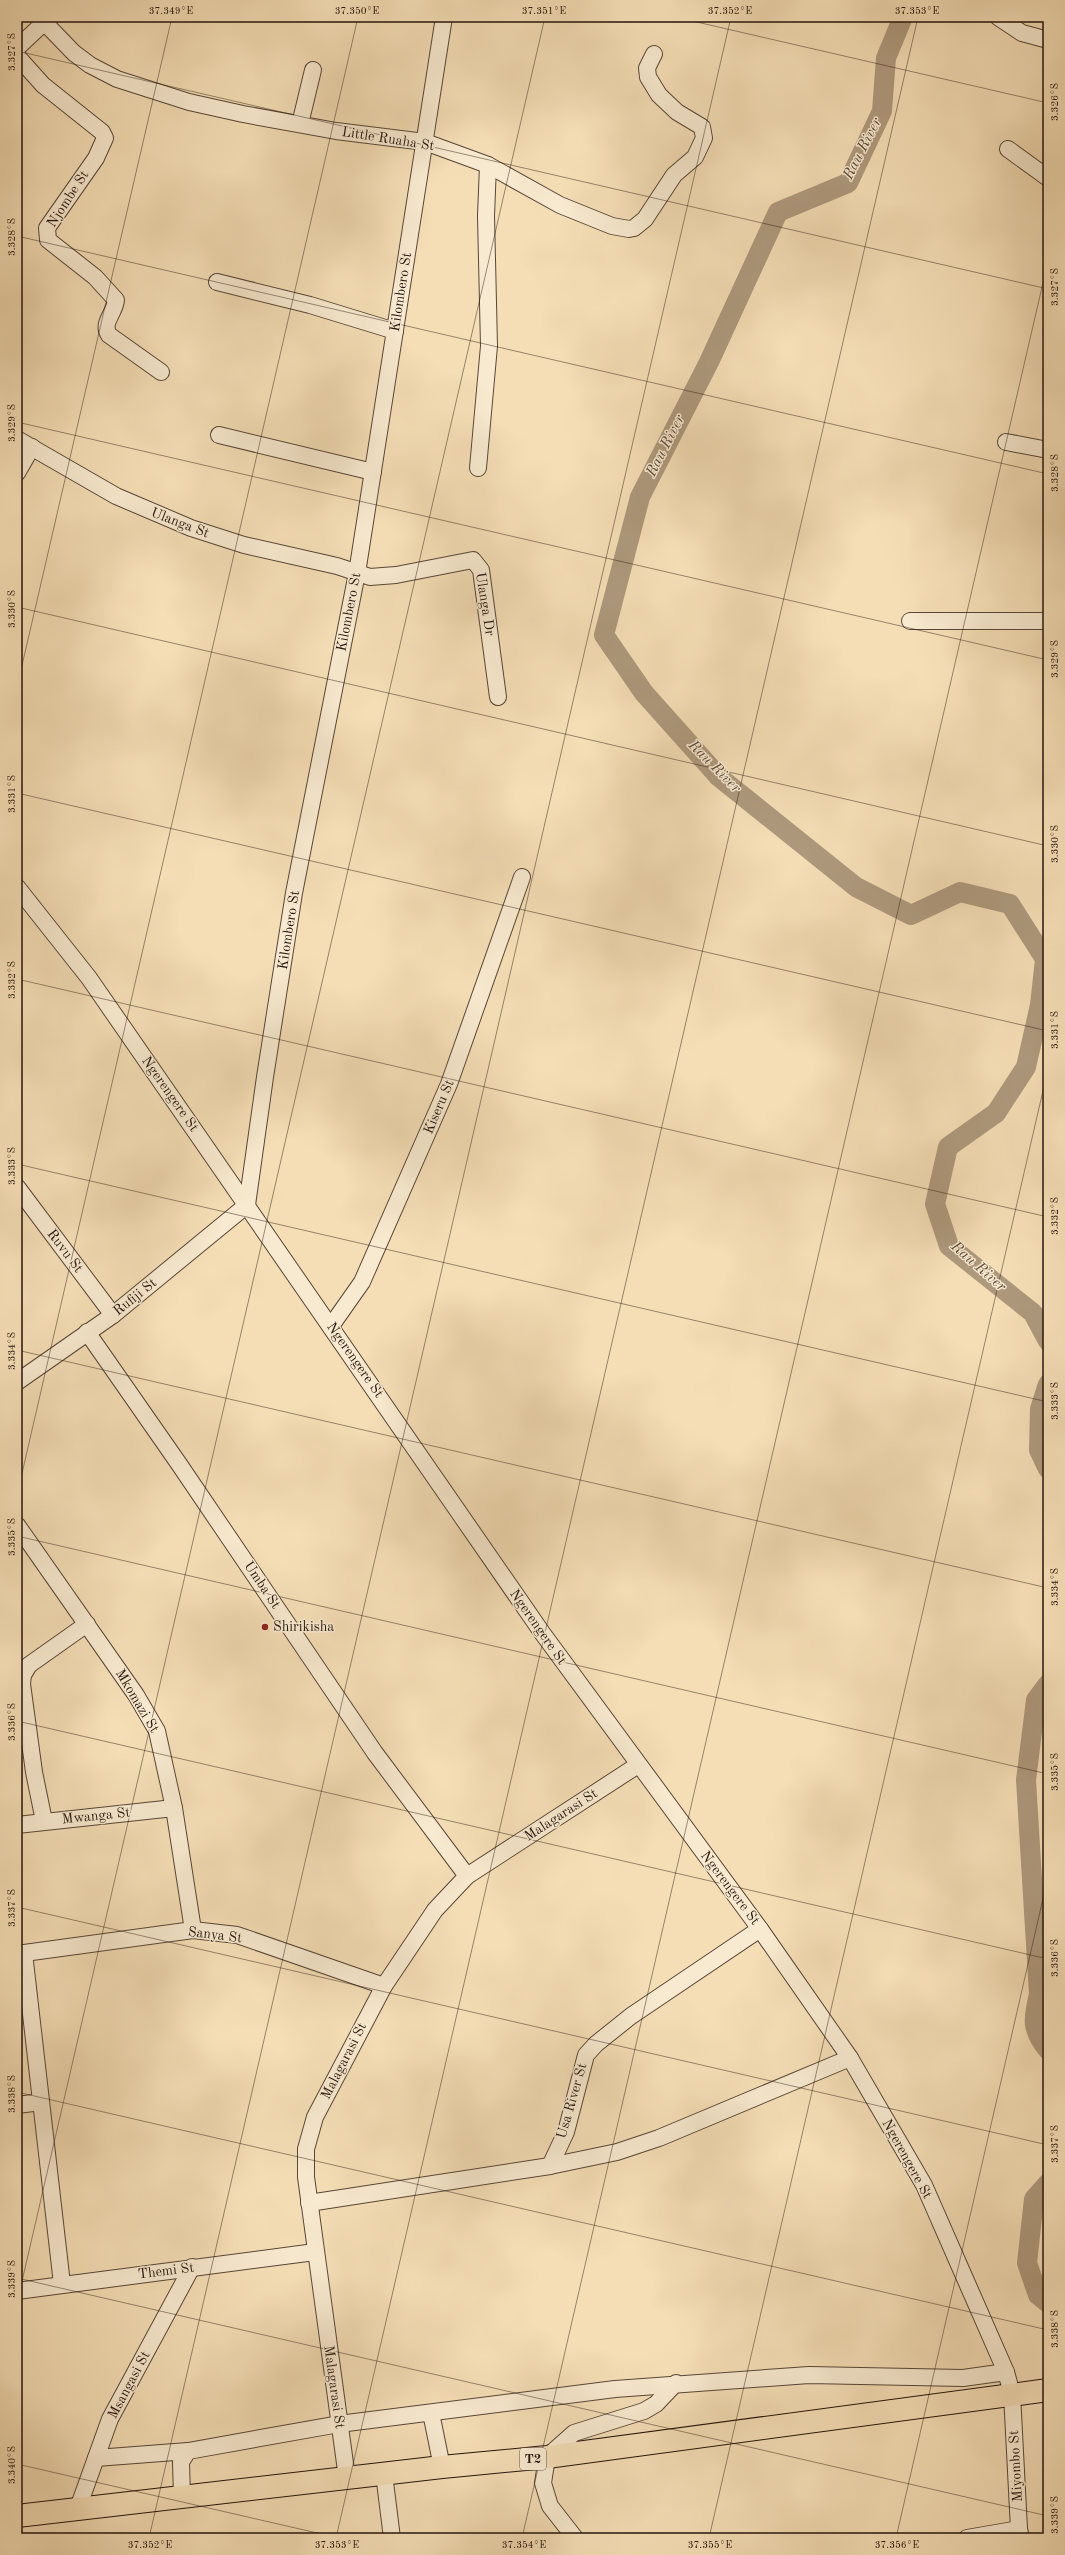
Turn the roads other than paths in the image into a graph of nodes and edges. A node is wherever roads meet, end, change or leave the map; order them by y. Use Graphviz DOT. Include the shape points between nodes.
graph roads {
  1 [pos="444,17"];
  2 [pos="998,17"];
  3 [pos="47,20"];
  4 [pos="1048,40"];
  5 [pos="17,48"];
  6 [pos="654,54"];
  7 [pos="17,56"];
  8 [pos="314,70"];
  9 [pos="300,124"];
  10 [pos="425,142"];
  11 [pos="1008,149"];
  12 [pos="488,165"];
  13 [pos="1048,178"];
  14 [pos="217,282"];
  15 [pos="395,331"];
  16 [pos="161,372"];
  17 [pos="218,435"];
  18 [pos="17,439"];
  19 [pos="1006,442"];
  20 [pos="32,447"];
  21 [pos="1048,450"];
  22 [pos="478,468"];
  23 [pos="373,472"];
  24 [pos="17,473"];
  25 [pos="357,573"];
  26 [pos="910,621"];
  27 [pos="1048,621"];
  28 [pos="498,697"];
  29 [pos="522,877"];
  30 [pos="17,887"];
  31 [pos="17,1187"];
  32 [pos="248,1205"];
  33 [pos="113,1315"];
  34 [pos="331,1326"];
  35 [pos="87,1332"];
  36 [pos="17,1382"];
  37 [pos="17,1525"];
  38 [pos="87,1624"];
  39 [pos="638,1765"];
  40 [pos="174,1808"];
  41 [pos="44,1821"];
  42 [pos="17,1826"];
  43 [pos="467,1876"];
  44 [pos="760,1929"];
  45 [pos="193,1930"];
  46 [pos="20,1954"];
  47 [pos="384,1986"];
  48 [pos="850,2058"];
  49 [pos="41,2102"];
  50 [pos="17,2105"];
  51 [pos="550,2166"];
  52 [pos="309,2203"];
  53 [pos="315,2252"];
  54 [pos="192,2267"];
  55 [pos="62,2284"];
  56 [pos="17,2291"];
  57 [pos="1006,2372"];
  58 [pos="676,2383"];
  59 [pos="1048,2390"];
  60 [pos="1012,2394"];
  61 [pos="431,2412"];
  62 [pos="339,2424"];
  63 [pos="188,2451"];
  64 [pos="547,2457"];
  65 [pos="96,2458"];
  66 [pos="442,2467"];
  67 [pos="384,2474"];
  68 [pos="347,2478"];
  69 [pos="182,2497"];
  70 [pos="78,2508"];
  71 [pos="17,2516"];
  72 [pos="1020,2534"];
  73 [pos="392,2538"];
  74 [pos="575,2538"];
  75 [pos="967,2538"];
  1 -- 10 [label="street, Kilombero St"];
  2 -- 4 [label="street" via="1022,33"];
  3 -- 5 [label="street"];
  3 -- 9 [label="street, Little Ruaha St" via="74,53 117,79 188,102"];
  6 -- 12 [label="street, Little Ruaha St" via="647,68 653,86 677,112 702,127 704,138 695,157 674,175 645,219 634,228 612,226 567,208"];
  7 -- 16 [label="street, Njombe St" via="43,86 102,132 105,138 96,158 47,228 48,240 95,277 116,300 106,324 109,335"];
  8 -- 9 [label="street"];
  9 -- 10 [label="street, Little Ruaha St"];
  10 -- 12 [label="street, Little Ruaha St"];
  10 -- 15 [label="street, Kilombero St"];
  11 -- 13 [label="street"];
  12 -- 22 [label="street" via="486,216 489,346"];
  14 -- 15 [label="street" via="310,305"];
  15 -- 23 [label="street, Kilombero St"];
  17 -- 23 [label="street"];
  18 -- 20 [label="street, Ulanga St"];
  19 -- 21 [label="street"];
  20 -- 24 [label="street"];
  20 -- 25 [label="street, Ulanga St" via="98,488 162,517 244,545"];
  23 -- 25 [label="street, Kilombero St"];
  25 -- 28 [label="street, Ulanga Dr" via="380,577 475,561 481,570"];
  25 -- 32 [label="street, Kilombero St" via="294,893"];
  26 -- 27 [label="street"];
  29 -- 34 [label="street, Kiseru St" via="449,1084 362,1282"];
  30 -- 32 [label="street, Ngerengere St" via="88,978"];
  31 -- 33 [label="street, Ruvu St"];
  32 -- 33 [label="street, Rufiji St"];
  32 -- 34 [label="street, Ngerengere St"];
  33 -- 35 [label="street, Rufiji St"];
  34 -- 39 [label="street, Ngerengere St" via="543,1634"];
  35 -- 36 [label="street, Rufiji St"];
  35 -- 43 [label="street, Umba St" via="184,1470 375,1753"];
  37 -- 38 [label="street, Mkomazi St"];
  38 -- 40 [label="street, Mkomazi St" via="136,1695 157,1731"];
  38 -- 41 [label="street" via="29,1665 23,1675 22,1684 34,1772"];
  39 -- 43 [label="street, Malagarasi St"];
  39 -- 44 [label="street, Ngerengere St"];
  40 -- 41 [label="street, Mwanga St"];
  40 -- 45 [label="street, Mkomazi St"];
  41 -- 42 [label="street, Mwanga St"];
  43 -- 47 [label="street, Malagarasi St" via="435,1910"];
  44 -- 48 [label="street, Ngerengere St"];
  44 -- 51 [label="street, Usa River St" via="631,2016 586,2055 566,2132"];
  45 -- 46 [label="street, Sanya St"];
  45 -- 47 [label="street, Sanya St" via="237,1935"];
  46 -- 49 [label="street"];
  47 -- 52 [label="street, Malagarasi St" via="315,2117 306,2148"];
  48 -- 51 [label="street" via="659,2138 617,2152"];
  48 -- 57 [label="street, Ngerengere St" via="924,2185"];
  49 -- 50 [label="street"];
  49 -- 55 [label="street"];
  51 -- 52 [label="street"];
  52 -- 53 [label="street, Malagarasi St"];
  53 -- 54 [label="street, Themi St"];
  53 -- 62 [label="street, Malagarasi St"];
  54 -- 55 [label="street, Themi St"];
  54 -- 65 [label="street, Msangasi St" via="110,2419"];
  55 -- 56 [label="street, Themi St"];
  57 -- 58 [label="street" via="963,2378 845,2374"];
  57 -- 60 [label="street, Ngerengere St"];
  58 -- 61 [label="street"];
  58 -- 64 [label="street" via="656,2404 644,2411 574,2433"];
  59 -- 60 [label="highway, T2"];
  60 -- 64 [label="highway, T2"];
  60 -- 72 [label="street, Miyombo St"];
  61 -- 62 [label="street"];
  61 -- 66 [label="street"];
  62 -- 63 [label="street"];
  62 -- 68 [label="street, Malagarasi St"];
  63 -- 65 [label="street"];
  63 -- 69 [label="street" via="181,2462"];
  64 -- 66 [label="highway, T2"];
  64 -- 74 [label="street" via="543,2483 550,2506"];
  65 -- 70 [label="street, Msangasi St"];
  66 -- 67 [label="highway, T2"];
  67 -- 68 [label="highway, T2"];
  67 -- 73 [label="street"];
  68 -- 69 [label="highway, T2"];
  69 -- 70 [label="highway, T2"];
  70 -- 71 [label="highway, T2"];
  72 -- 75 [label="street"];
}
